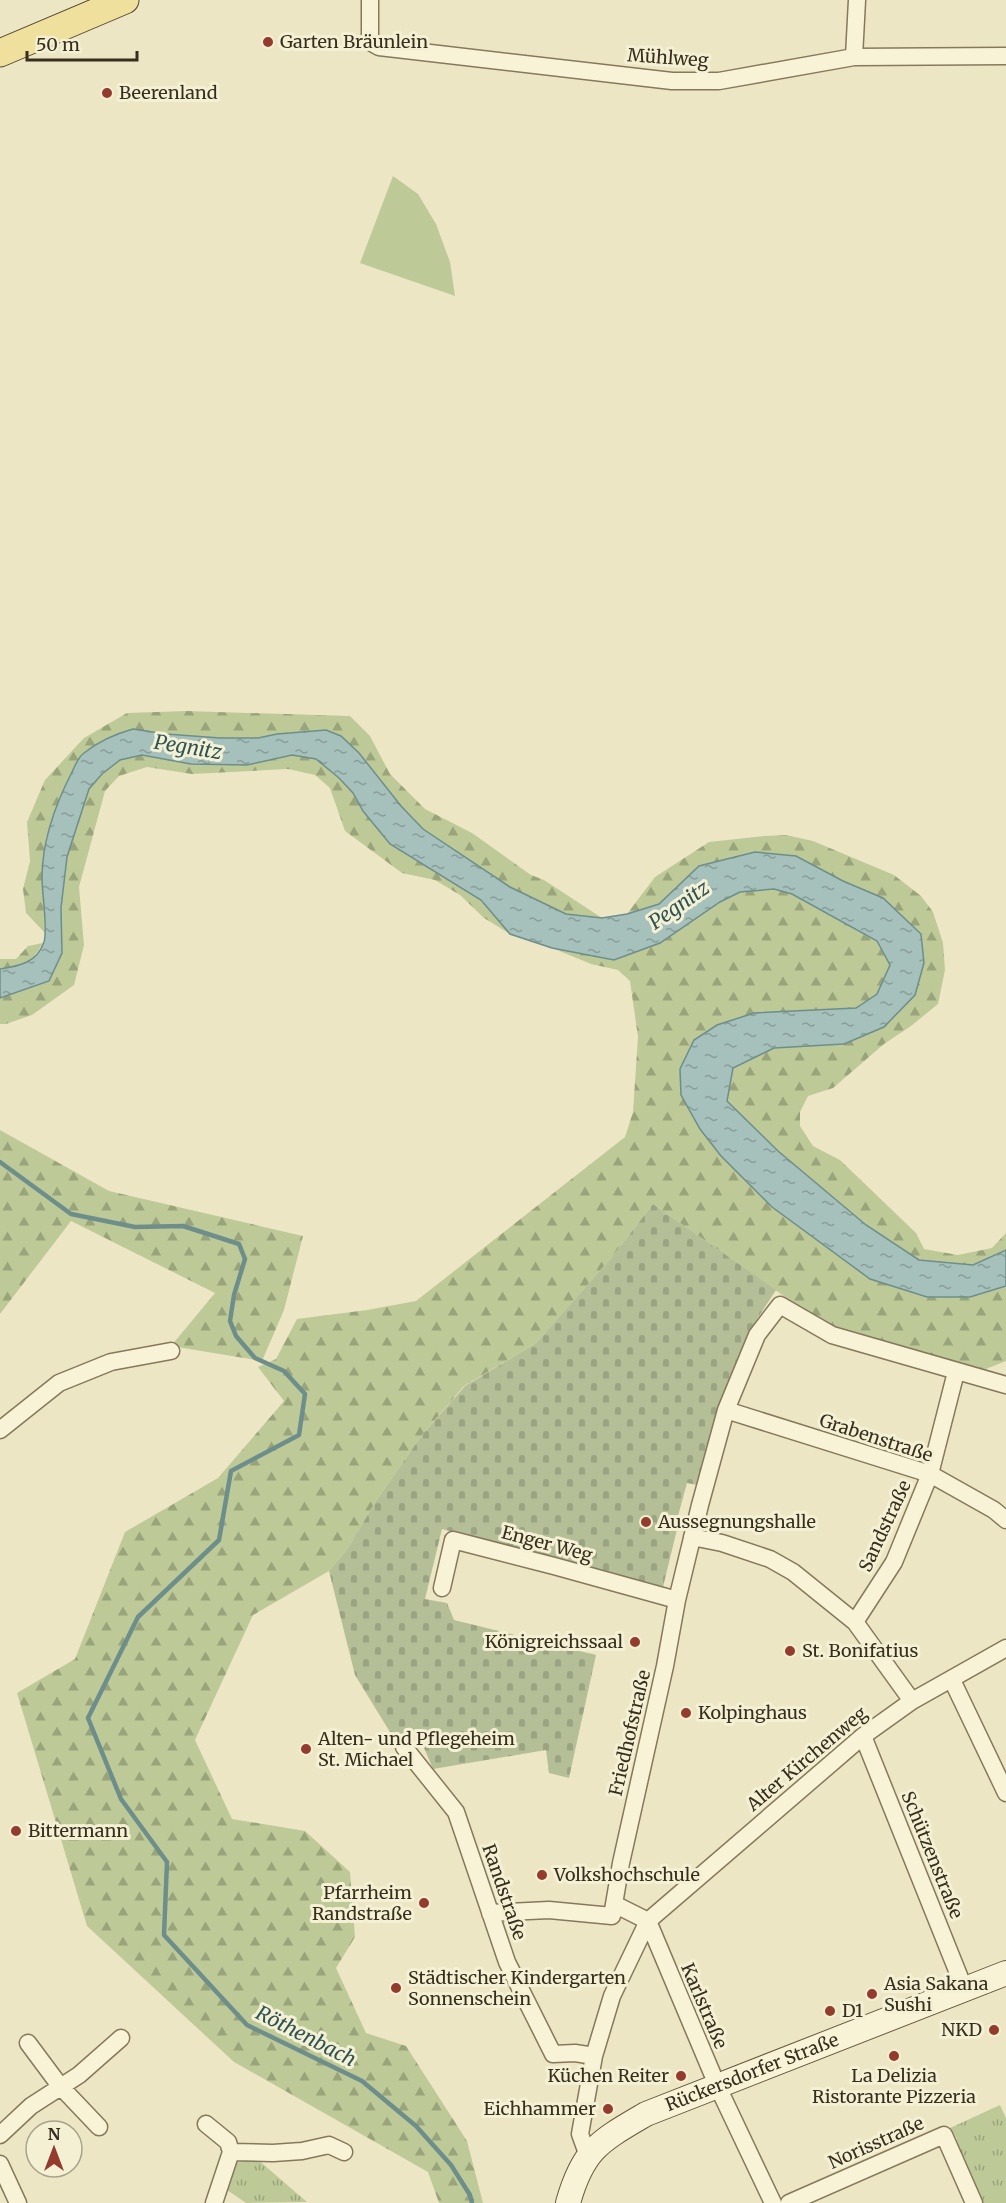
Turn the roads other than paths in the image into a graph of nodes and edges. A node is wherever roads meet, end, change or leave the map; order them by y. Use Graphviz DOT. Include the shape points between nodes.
graph roads {
  1 [pos="125,0"];
  2 [pos="369,0"];
  3 [pos="857,0"];
  4 [pos="0,53"];
  5 [pos="1006,56"];
  6 [pos="854,57"];
  7 [pos="171,1351"];
  8 [pos="956,1372"];
  9 [pos="1006,1385"];
  10 [pos="726,1410"];
  11 [pos="0,1430"];
  12 [pos="930,1474"];
  13 [pos="1006,1520"];
  14 [pos="692,1537"];
  15 [pos="442,1588"];
  16 [pos="677,1600"];
  17 [pos="855,1622"];
  18 [pos="1006,1648"];
  19 [pos="952,1680"];
  20 [pos="912,1701"];
  21 [pos="863,1736"];
  22 [pos="404,1747"];
  23 [pos="1006,1793"];
  24 [pos="616,1905"];
  25 [pos="490,1913"];
  26 [pos="648,1921"];
  27 [pos="1006,1973"];
  28 [pos="964,1988"];
  29 [pos="121,2038"];
  30 [pos="28,2043"];
  31 [pos="594,2056"];
  32 [pos="717,2085"];
  33 [pos="60,2086"];
  34 [pos="206,2124"];
  35 [pos="99,2127"];
  36 [pos="0,2135"];
  37 [pos="231,2152"];
  38 [pos="344,2152"];
  39 [pos="588,2156"];
  40 [pos="0,2164"];
  41 [pos="18,2203"];
  42 [pos="214,2203"];
  43 [pos="568,2203"];
  44 [pos="773,2203"];
  45 [pos="789,2203"];
  46 [pos="974,2203"];
  1 -- 4 [label="main road"];
  2 -- 6 [label="street, Mühlweg" via="370,42 379,47 672,81 719,81"];
  3 -- 6 [label="street"];
  5 -- 6 [label="street, Mühlweg"];
  7 -- 11 [label="street" via="111,1362 59,1383"];
  8 -- 9 [label="street"];
  8 -- 10 [label="street, Friedhofstraße" via="832,1335 780,1305 757,1335"];
  8 -- 12 [label="street, Sandstraße"];
  10 -- 12 [label="street, Grabenstraße"];
  10 -- 14 [label="street, Friedhofstraße"];
  12 -- 13 [label="street, Grabenstraße"];
  12 -- 17 [label="street, Sandstraße" via="894,1562"];
  14 -- 16 [label="street, Friedhofstraße"];
  14 -- 17 [label="street" via="770,1559 793,1572"];
  15 -- 16 [label="street, Enger Weg" via="453,1540"];
  16 -- 24 [label="street, Friedhofstraße" via="621,1863"];
  17 -- 20 [label="street"];
  18 -- 19 [label="street, Alter Kirchenweg"];
  19 -- 20 [label="street, Alter Kirchenweg"];
  19 -- 23 [label="street"];
  20 -- 21 [label="street, Alter Kirchenweg"];
  21 -- 26 [label="street, Alter Kirchenweg"];
  21 -- 28 [label="street, Schützenstraße"];
  22 -- 25 [label="street, Randstraße" via="456,1812"];
  24 -- 25 [label="street" via="612,1916 549,1910"];
  24 -- 26 [label="street"];
  25 -- 31 [label="street, Randstraße" via="507,1962 554,2054 575,2052"];
  26 -- 31 [label="street" via="612,1996"];
  26 -- 32 [label="street, Karlstraße"];
  27 -- 28 [label="main road, Rückersdorfer Straße"];
  28 -- 32 [label="main road, Rückersdorfer Straße"];
  29 -- 33 [label="street" via="79,2075"];
  30 -- 33 [label="street"];
  31 -- 39 [label="street" via="580,2134"];
  32 -- 39 [label="main road, Rückersdorfer Straße" via="646,2114 610,2135"];
  32 -- 44 [label="street, Karlstraße"];
  33 -- 35 [label="street"];
  33 -- 36 [label="street"];
  34 -- 37 [label="street" via="228,2142"];
  37 -- 38 [label="street" via="283,2152 329,2145"];
  37 -- 42 [label="street"];
  39 -- 43 [label="main road, Rückersdorfer Straße"];
  40 -- 41 [label="street"];
  45 -- 46 [label="street, Norisstraße" via="944,2135"];
}
